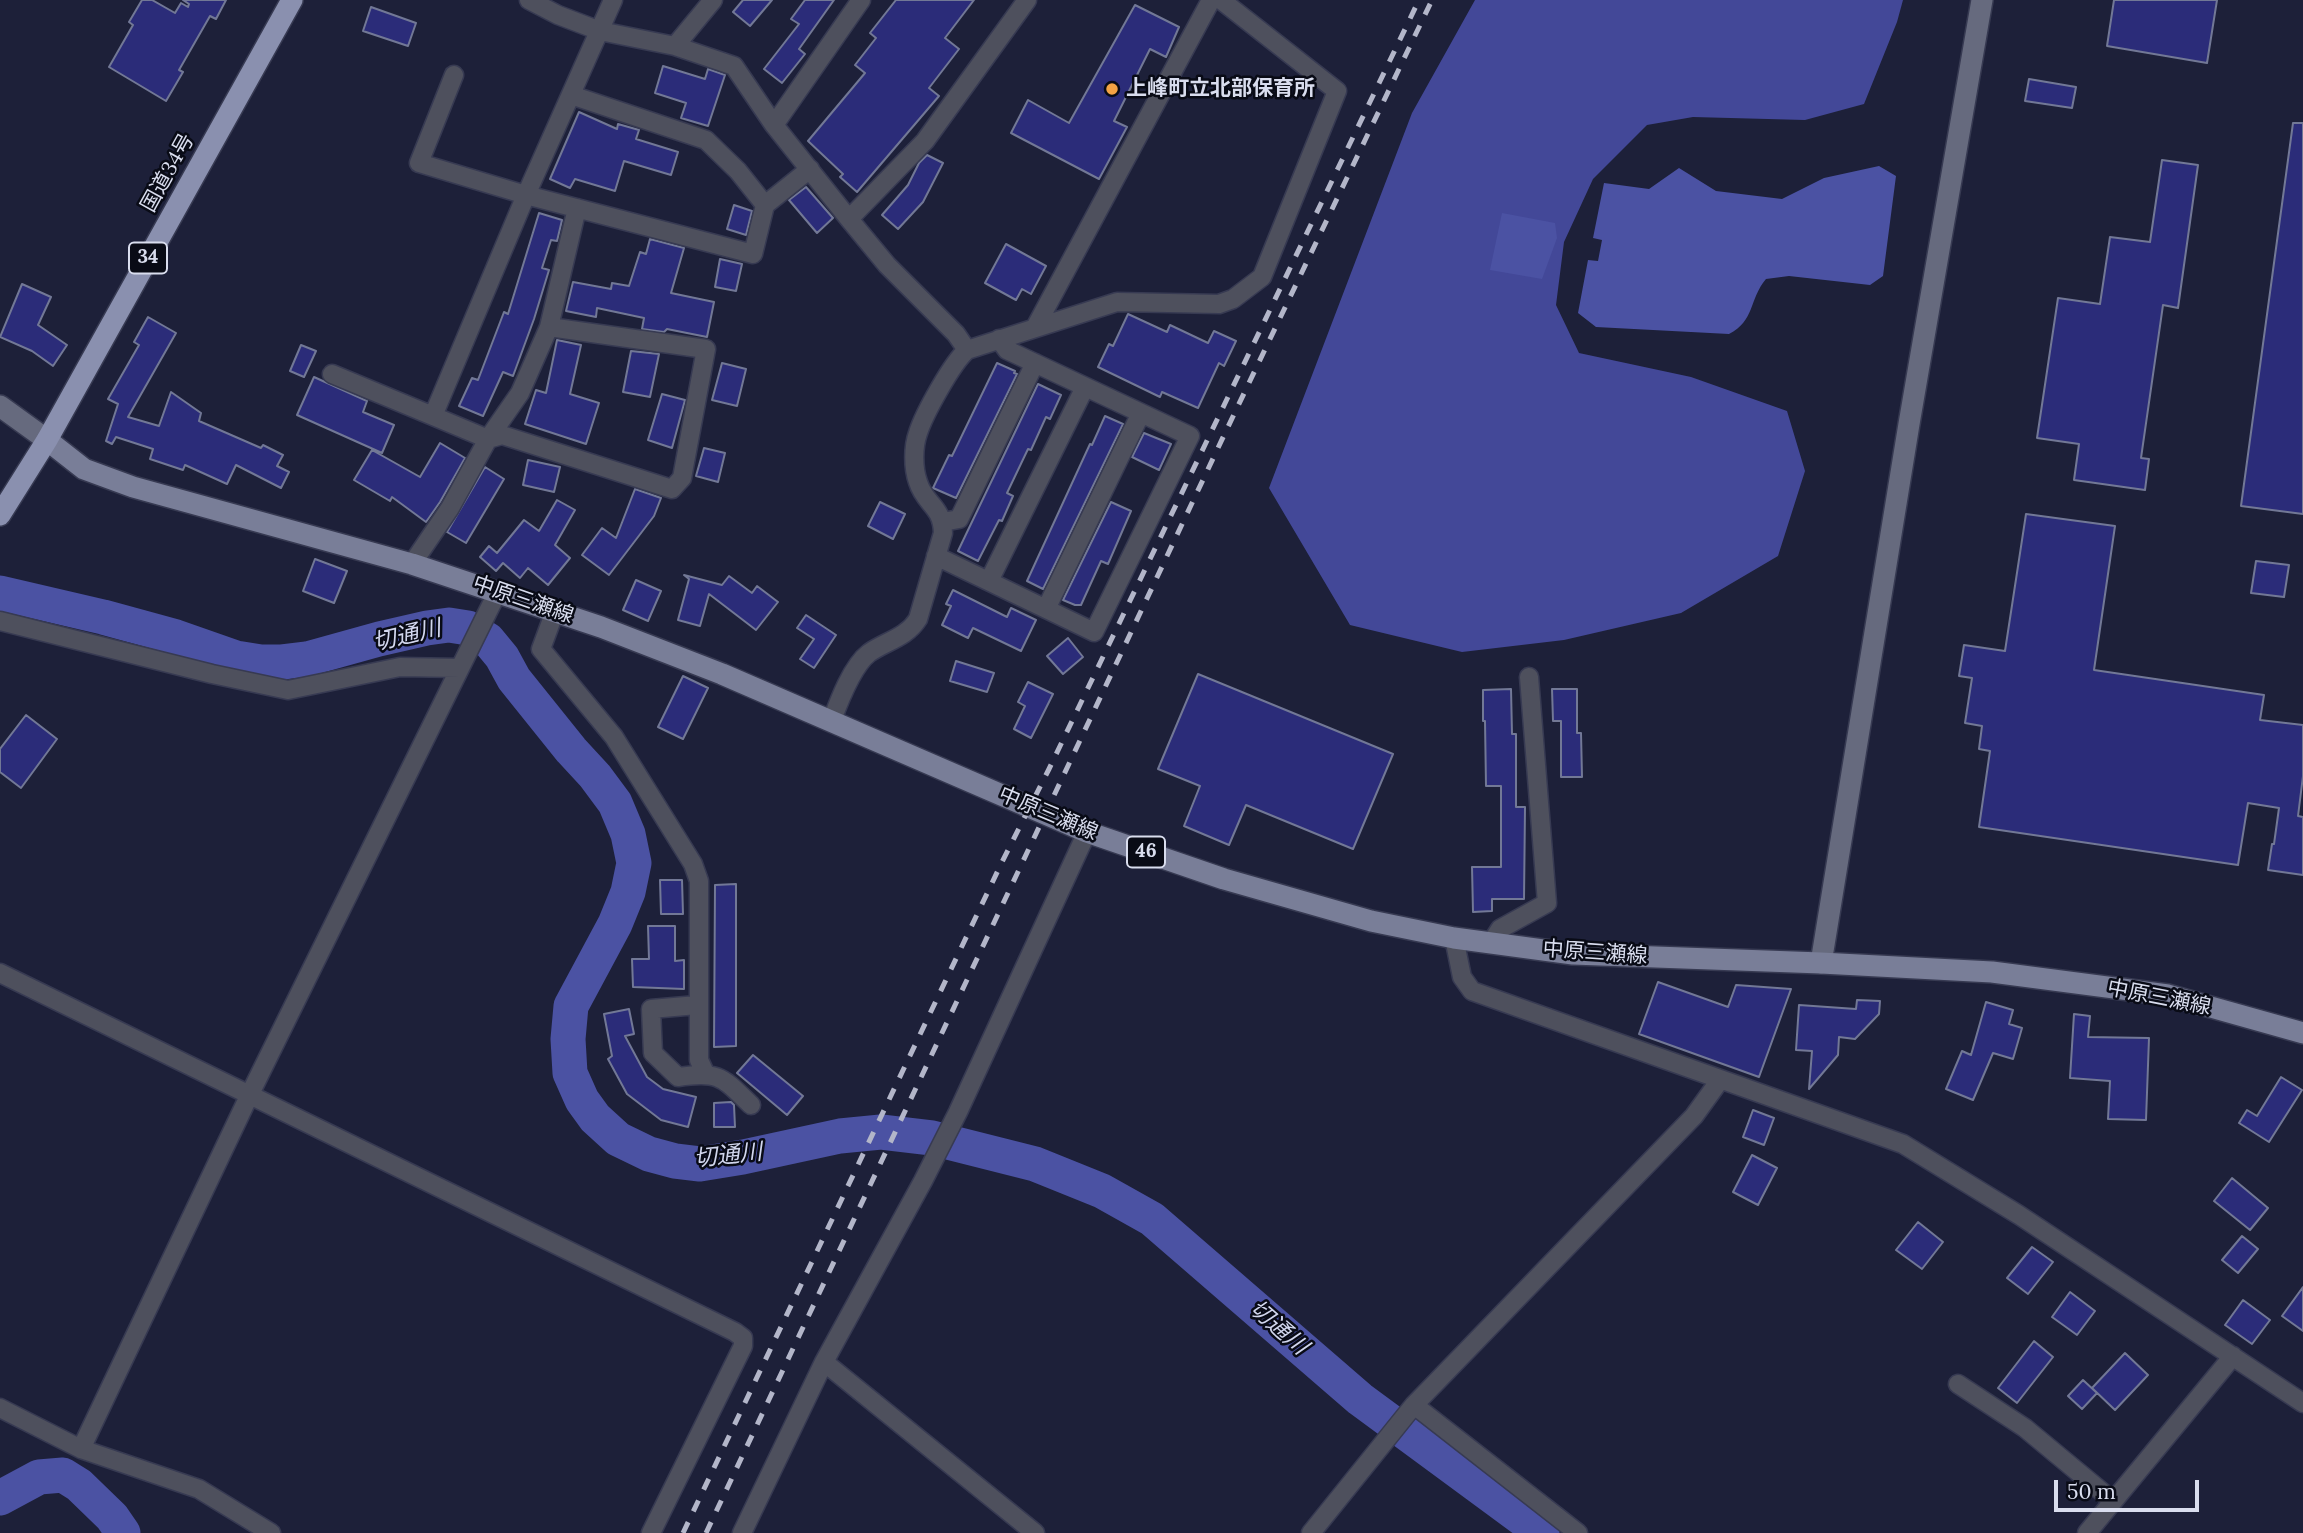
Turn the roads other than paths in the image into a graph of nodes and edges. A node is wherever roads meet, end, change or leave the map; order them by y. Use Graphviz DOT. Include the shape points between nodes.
graph roads {
  1 [pos="292,0"];
  2 [pos="530,0"];
  3 [pos="613,0"];
  4 [pos="713,0"];
  5 [pos="861,0"];
  6 [pos="1027,0"];
  7 [pos="1211,0"];
  8 [pos="1221,0"];
  9 [pos="1982,0"];
  10 [pos="600,31"];
  11 [pos="675,47"];
  12 [pos="454,75"];
  13 [pos="570,95"];
  14 [pos="774,125"];
  15 [pos="810,169"];
  16 [pos="526,195"];
  17 [pos="765,205"];
  18 [pos="577,208"];
  19 [pos="849,219"];
  20 [pos="1036,326"];
  21 [pos="549,327"];
  22 [pos="999,339"];
  23 [pos="967,350"];
  24 [pos="1035,363"];
  25 [pos="332,374"];
  26 [pos="1085,387"];
  27 [pos="0,406"];
  28 [pos="1141,413"];
  29 [pos="433,416"];
  30 [pos="488,439"];
  31 [pos="47,440"];
  32 [pos="0,514"];
  33 [pos="943,522"];
  34 [pos="936,556"];
  35 [pos="412,564"];
  36 [pos="989,582"];
  37 [pos="498,591"];
  38 [pos="1046,609"];
  39 [pos="555,611"];
  40 [pos="0,621"];
  41 [pos="460,668"];
  42 [pos="1529,677"];
  43 [pos="832,720"];
  44 [pos="1087,832"];
  45 [pos="1454,938"];
  46 [pos="1491,943"];
  47 [pos="1821,963"];
  48 [pos="0,974"];
  49 [pos="697,1005"];
  50 [pos="2303,1033"];
  51 [pos="705,1073"];
  52 [pos="1720,1080"];
  53 [pos="249,1096"];
  54 [pos="751,1105"];
  55 [pos="2232,1356"];
  56 [pos="824,1362"];
  57 [pos="1958,1384"];
  58 [pos="2303,1403"];
  59 [pos="1414,1405"];
  60 [pos="0,1408"];
  61 [pos="81,1448"];
  62 [pos="2113,1501"];
  63 [pos="271,1533"];
  64 [pos="651,1533"];
  65 [pos="743,1533"];
  66 [pos="1035,1533"];
  67 [pos="1311,1533"];
  68 [pos="1578,1533"];
  69 [pos="2087,1533"];
  1 -- 31 [label="highway, 国道34号 / 34"];
  2 -- 10 [label="street"];
  3 -- 10 [label="street"];
  4 -- 11 [label="street"];
  5 -- 14 [label="street"];
  6 -- 19 [label="street" via="925,141"];
  7 -- 20 [label="street"];
  8 -- 20 [label="street" via="1337,91 1262,277 1219,304 1117,302"];
  9 -- 47 [label="street"];
  10 -- 11 [label="street"];
  10 -- 13 [label="street"];
  11 -- 14 [label="street" via="734,66"];
  12 -- 16 [label="street" via="419,163"];
  13 -- 16 [label="street"];
  13 -- 17 [label="street" via="706,140"];
  14 -- 15 [label="street"];
  15 -- 17 [label="street"];
  15 -- 19 [label="street"];
  16 -- 18 [label="street"];
  16 -- 29 [label="street"];
  17 -- 18 [label="street" via="753,254"];
  18 -- 21 [label="street"];
  19 -- 23 [label="street"];
  20 -- 22 [label="street"];
  21 -- 30 [label="street" via="520,393"];
  21 -- 30 [label="street" via="706,349 681,478 672,489 502,435"];
  22 -- 23 [label="street"];
  22 -- 24 [label="street" via="1007,350"];
  23 -- 33 [label="street" via="956,360 917,434 917,479"];
  24 -- 26 [label="street"];
  24 -- 33 [label="street" via="959,519"];
  25 -- 29 [label="street"];
  26 -- 28 [label="street"];
  26 -- 36 [label="street"];
  27 -- 31 [label="street"];
  28 -- 38 [label="street"];
  28 -- 38 [label="street" via="1190,436 1094,632"];
  29 -- 30 [label="street"];
  30 -- 35 [label="street"];
  31 -- 32 [label="highway, 国道34号 / 34"];
  31 -- 35 [label="main road, 中原三瀬線 / 46" via="84,469 133,487"];
  33 -- 34 [label="street"];
  34 -- 36 [label="street"];
  34 -- 43 [label="street" via="918,619 912,628 859,662"];
  35 -- 37 [label="main road, 中原三瀬線 / 46"];
  36 -- 38 [label="street"];
  37 -- 39 [label="main road, 中原三瀬線 / 46"];
  37 -- 41 [label="street"];
  39 -- 43 [label="main road, 中原三瀬線 / 46"];
  39 -- 49 [label="street" via="541,649 614,737 693,864 699,881"];
  40 -- 41 [label="street" via="288,690 400,667"];
  41 -- 53 [label="street"];
  42 -- 46 [label="street" via="1546,903 1500,929"];
  43 -- 44 [label="main road, 中原三瀬線 / 46"];
  44 -- 45 [label="main road, 中原三瀬線 / 46" via="1224,879 1371,921"];
  44 -- 56 [label="street" via="958,1112"];
  45 -- 46 [label="main road, 中原三瀬線 / 46"];
  45 -- 52 [label="street" via="1462,977 1472,991"];
  46 -- 47 [label="main road, 中原三瀬線 / 46" via="1573,954"];
  47 -- 50 [label="main road, 中原三瀬線 / 46" via="1992,972 2168,995"];
  48 -- 53 [label="street"];
  49 -- 51 [label="street" via="699,1060"];
  49 -- 51 [label="street" via="651,1009 653,1053 678,1077"];
  51 -- 54 [label="street" via="726,1081"];
  52 -- 55 [label="street" via="1903,1144 2020,1215"];
  52 -- 59 [label="street" via="1694,1116"];
  53 -- 61 [label="street"];
  53 -- 64 [label="street" via="743,1338"];
  55 -- 58 [label="street"];
  55 -- 62 [label="street"];
  56 -- 65 [label="street"];
  56 -- 66 [label="street"];
  57 -- 62 [label="street" via="2025,1428"];
  59 -- 67 [label="street"];
  59 -- 68 [label="street"];
  60 -- 61 [label="street"];
  61 -- 63 [label="street" via="199,1489"];
  62 -- 69 [label="street"];
}
